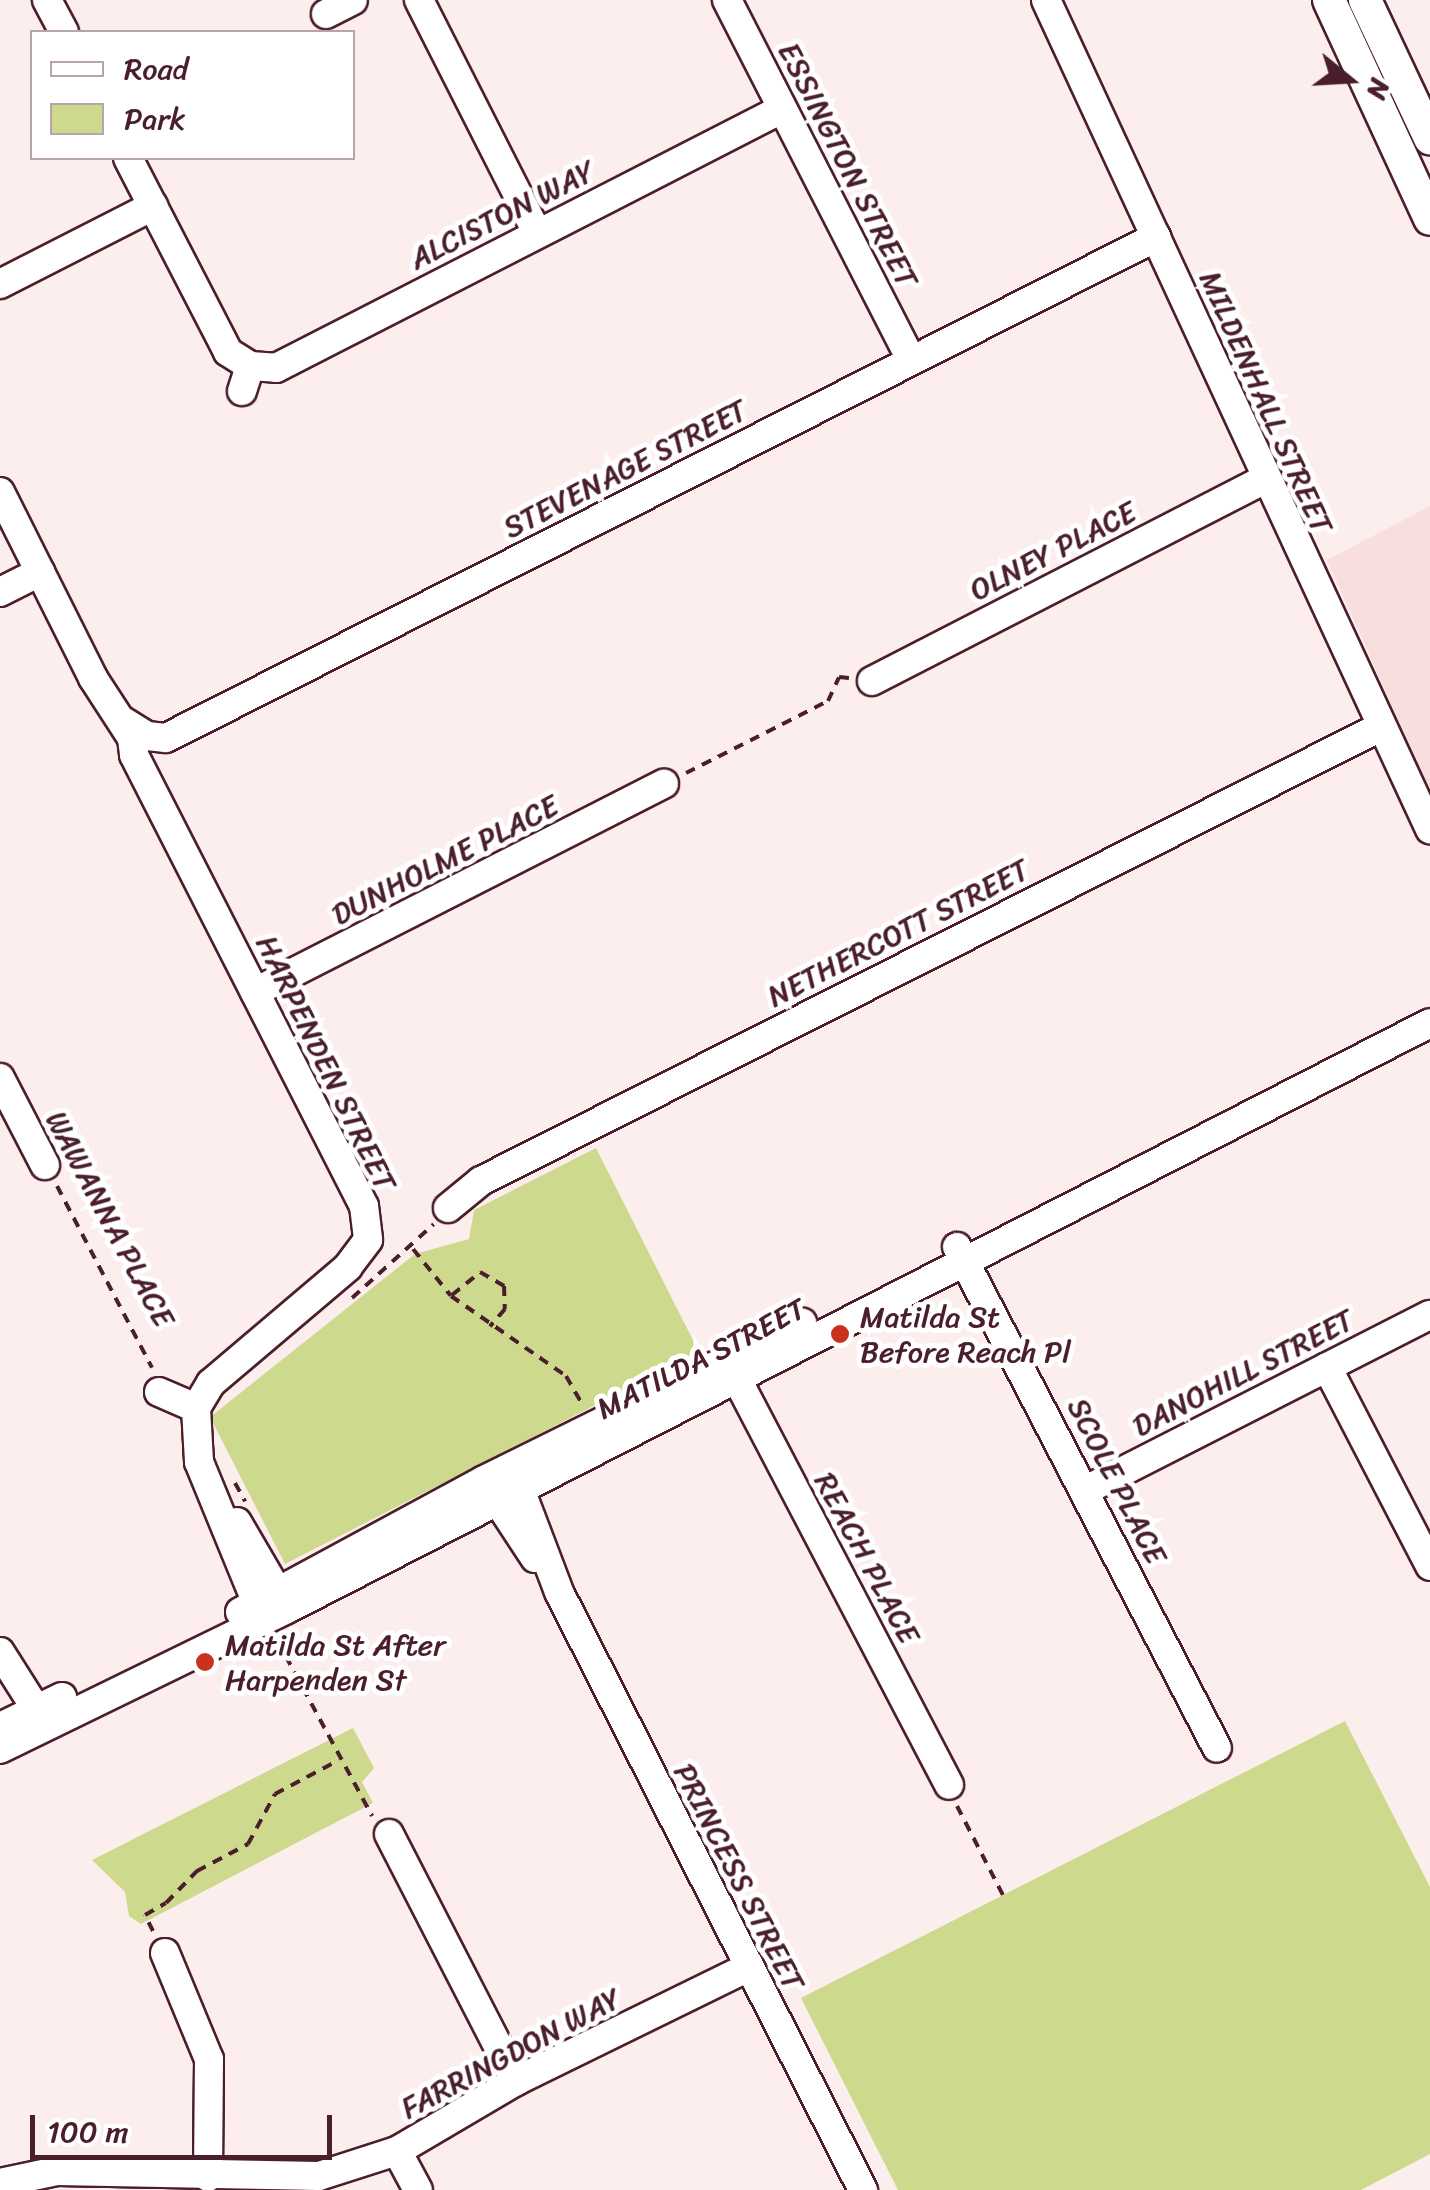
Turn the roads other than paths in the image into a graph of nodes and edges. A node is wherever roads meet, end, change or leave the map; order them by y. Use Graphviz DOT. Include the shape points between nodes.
graph roads {
  1 [pos="47,0"];
  2 [pos="353,0"];
  3 [pos="419,0"];
  4 [pos="727,0"];
  5 [pos="1046,0"];
  6 [pos="1329,0"];
  7 [pos="1366,0"];
  8 [pos="326,14"];
  9 [pos="63,30"];
  10 [pos="782,109"];
  11 [pos="1430,138"];
  12 [pos="129,160"];
  13 [pos="153,206"];
  14 [pos="1430,218"];
  15 [pos="538,233"];
  16 [pos="1156,237"];
  17 [pos="0,284"];
  18 [pos="911,360"];
  19 [pos="1263,480"];
  20 [pos="0,492"];
  21 [pos="40,572"];
  22 [pos="0,592"];
  23 [pos="93,678"];
  24 [pos="872,681"];
  25 [pos="123,722"];
  26 [pos="1382,726"];
  27 [pos="134,755"];
  28 [pos="664,784"];
  29 [pos="1430,829"];
  30 [pos="255,992"];
  31 [pos="1430,1003"];
  32 [pos="1430,1024"];
  33 [pos="0,1078"];
  34 [pos="44,1165"];
  35 [pos="448,1208"];
  36 [pos="961,1254"];
  37 [pos="1430,1315"];
  38 [pos="1327,1368"];
  39 [pos="732,1370"];
  40 [pos="159,1392"];
  41 [pos="196,1408"];
  42 [pos="516,1476"];
  43 [pos="489,1489"];
  44 [pos="1086,1490"];
  45 [pos="1430,1566"];
  46 [pos="559,1592"];
  47 [pos="271,1609"];
  48 [pos="0,1652"];
  49 [pos="0,1680"];
  50 [pos="26,1723"];
  51 [pos="1217,1748"];
  52 [pos="0,1749"];
  53 [pos="949,1785"];
  54 [pos="389,1834"];
  55 [pos="165,1953"];
  56 [pos="748,1968"];
  57 [pos="516,2081"];
  58 [pos="396,2151"];
  59 [pos="208,2177"];
  60 [pos="1,2179"];
  61 [pos="418,2190"];
  62 [pos="863,2190"];
  1 -- 9 [label="street"];
  2 -- 8 [label="street"];
  3 -- 15 [label="street"];
  4 -- 10 [label="street, ESSINGTON STREET"];
  5 -- 16 [label="street, MILDENHALL STREET"];
  6 -- 14 [label="main road"];
  7 -- 11 [label="main road"];
  10 -- 15 [label="street, ALCISTON WAY"];
  10 -- 18 [label="street, ESSINGTON STREET"];
  12 -- 13 [label="street, ALCISTON WAY"];
  13 -- 15 [label="street, ALCISTON WAY" via="246,379"];
  13 -- 17 [label="street"];
  16 -- 18 [label="street, STEVENAGE STREET"];
  16 -- 19 [label="street, MILDENHALL STREET"];
  18 -- 25 [label="street, STEVENAGE STREET" via="166,738"];
  19 -- 24 [label="street, OLNEY PLACE"];
  19 -- 26 [label="street, MILDENHALL STREET"];
  20 -- 21 [label="street, HARPENDEN STREET"];
  21 -- 22 [label="street"];
  21 -- 23 [label="street, HARPENDEN STREET"];
  23 -- 25 [label="street, HARPENDEN STREET"];
  23 -- 27 [label="street, HARPENDEN STREET" via="95,698 120,746"];
  25 -- 27 [label="street, HARPENDEN STREET"];
  26 -- 29 [label="street, MILDENHALL STREET"];
  26 -- 35 [label="street, NETHERCOTT STREET" via="481,1181"];
  27 -- 30 [label="street, HARPENDEN STREET"];
  28 -- 30 [label="street, DUNHOLME PLACE"];
  30 -- 41 [label="street, HARPENDEN STREET" via="364,1206 368,1240 348,1267 211,1383"];
  31 -- 36 [label="street, MATILDA STREET"];
  32 -- 36 [label="street, MATILDA STREET"];
  33 -- 34 [label="street, WAWANNA PLACE"];
  36 -- 39 [label="street, MATILDA STREET"];
  36 -- 44 [label="street, SCOLE PLACE"];
  37 -- 38 [label="street, DANOHILL STREET"];
  38 -- 44 [label="street, DANOHILL STREET"];
  38 -- 45 [label="street"];
  39 -- 42 [label="street, MATILDA STREET"];
  39 -- 53 [label="street, REACH PLACE"];
  40 -- 41 [label="street"];
  41 -- 47 [label="street" via="200,1462 227,1491"];
  42 -- 43 [label="street, MATILDA STREET"];
  42 -- 46 [label="street, PRINCESS STREET"];
  43 -- 46 [label="street, PRINCESS STREET"];
  43 -- 47 [label="street, MATILDA STREET"];
  44 -- 51 [label="street, SCOLE PLACE"];
  46 -- 56 [label="street, PRINCESS STREET"];
  47 -- 50 [label="street, MATILDA STREET"];
  48 -- 50 [label="street"];
  49 -- 50 [label="street"];
  50 -- 52 [label="street, MATILDA STREET"];
  54 -- 57 [label="street"];
  55 -- 59 [label="street" via="209,2059"];
  56 -- 57 [label="street, FARRINGDON WAY"];
  56 -- 62 [label="street, PRINCESS STREET"];
  57 -- 58 [label="street, FARRINGDON WAY"];
  58 -- 59 [label="street, FARRINGDON WAY" via="318,2176"];
  58 -- 61 [label="street"];
  59 -- 60 [label="street, FARRINGDON WAY" via="57,2171"];
}
